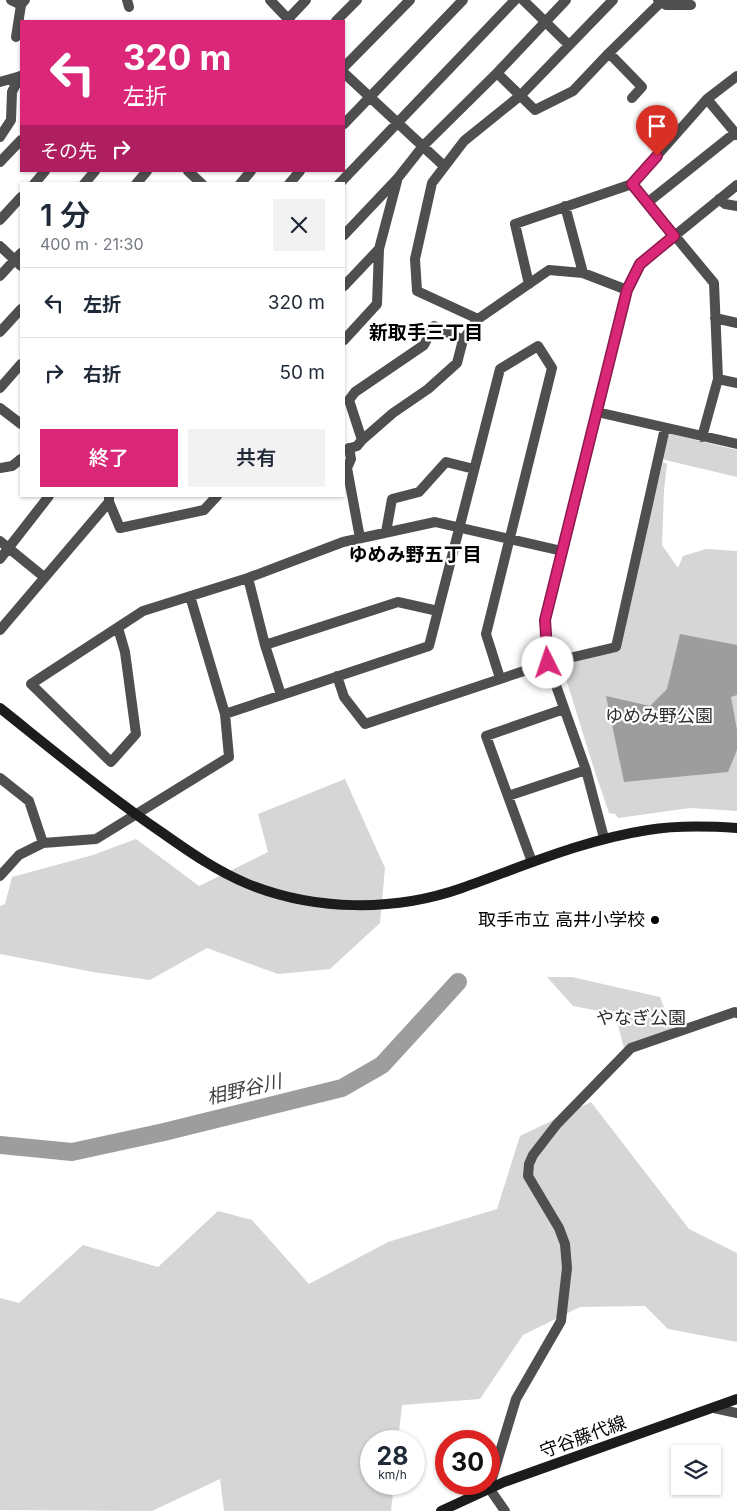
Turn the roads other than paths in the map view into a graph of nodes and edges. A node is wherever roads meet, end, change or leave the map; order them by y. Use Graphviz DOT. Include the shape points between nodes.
graph roads {
  1 [pos="11,0"];
  2 [pos="270,0"];
  3 [pos="306,0"];
  4 [pos="357,0"];
  5 [pos="410,0"];
  6 [pos="464,0"];
  7 [pos="515,0"];
  8 [pos="523,0"];
  9 [pos="566,0"];
  10 [pos="613,0"];
  11 [pos="663,2"];
  12 [pos="23,3"];
  13 [pos="691,5"];
  14 [pos="289,20"];
  15 [pos="337,20"];
  16 [pos="545,22"];
  17 [pos="16,37"];
  18 [pos="569,45"];
  19 [pos="609,53"];
  20 [pos="345,67"];
  21 [pos="345,73"];
  22 [pos="497,73"];
  23 [pos="20,76"];
  24 [pos="737,76"];
  25 [pos="20,78"];
  26 [pos="0,82"];
  27 [pos="521,95"];
  28 [pos="369,96"];
  29 [pos="632,98"];
  30 [pos="707,99"];
  31 [pos="397,121"];
  32 [pos="345,123"];
  33 [pos="736,134"];
  34 [pos="0,138"];
  35 [pos="20,141"];
  36 [pos="423,146"];
  37 [pos="0,162"];
  38 [pos="444,166"];
  39 [pos="44,172"];
  40 [pos="94,172"];
  41 [pos="146,172"];
  42 [pos="251,172"];
  43 [pos="299,172"];
  44 [pos="398,179"];
  45 [pos="36,182"];
  46 [pos="86,182"];
  47 [pos="138,182"];
  48 [pos="242,182"];
  49 [pos="291,182"];
  50 [pos="341,182"];
  51 [pos="632,184"];
  52 [pos="737,185"];
  53 [pos="20,198"];
  54 [pos="719,199"];
  55 [pos="647,203"];
  56 [pos="565,206"];
  57 [pos="737,206"];
  58 [pos="0,220"];
  59 [pos="345,234"];
  60 [pos="674,236"];
  61 [pos="0,246"];
  62 [pos="379,248"];
  63 [pos="19,259"];
  64 [pos="583,273"];
  65 [pos="0,276"];
  66 [pos="529,284"];
  67 [pos="345,285"];
  68 [pos="627,290"];
  69 [pos="20,310"];
  70 [pos="715,318"];
  71 [pos="478,319"];
  72 [pos="737,323"];
  73 [pos="0,332"];
  74 [pos="345,339"];
  75 [pos="463,340"];
  76 [pos="20,365"];
  77 [pos="718,379"];
  78 [pos="737,383"];
  79 [pos="0,388"];
  80 [pos="346,401"];
  81 [pos="0,408"];
  82 [pos="597,412"];
  83 [pos="20,423"];
  84 [pos="664,428"];
  85 [pos="702,437"];
  86 [pos="362,440"];
  87 [pos="737,444"];
  88 [pos="346,449"];
  89 [pos="20,461"];
  90 [pos="0,468"];
  91 [pos="474,469"];
  92 [pos="48,497"];
  93 [pos="216,497"];
  94 [pos="109,499"];
  95 [pos="459,527"];
  96 [pos="386,532"];
  97 [pos="360,538"];
  98 [pos="510,539"];
  99 [pos="4,545"];
  100 [pos="562,551"];
  101 [pos="0,559"];
  102 [pos="44,577"];
  103 [pos="248,578"];
  104 [pos="190,596"];
  105 [pos="438,611"];
  106 [pos="118,628"];
  107 [pos="0,630"];
  108 [pos="265,646"];
  109 [pos="548,663"];
  110 [pos="337,676"];
  111 [pos="500,678"];
  112 [pos="281,695"];
  113 [pos="0,708"];
  114 [pos="564,710"];
  115 [pos="225,714"];
  116 [pos="586,770"];
  117 [pos="0,778"];
  118 [pos="508,796"];
  119 [pos="135,814"];
  120 [pos="737,828"];
  121 [pos="604,838"];
  122 [pos="43,843"];
  123 [pos="532,862"];
  124 [pos="0,876"];
  125 [pos="737,1013"];
  126 [pos="737,1399"];
  127 [pos="714,1408"];
  128 [pos="737,1413"];
  129 [pos="500,1452"];
  130 [pos="500,1484"];
  131 [pos="474,1495"];
  132 [pos="494,1495"];
  133 [pos="441,1511"];
  134 [pos="505,1511"];
  1 -- 12 [label="street"];
  2 -- 14 [label="street"];
  3 -- 14 [label="street"];
  4 -- 15 [label="street"];
  5 -- 20 [label="street"];
  6 -- 28 [label="street"];
  7 -- 31 [label="street"];
  8 -- 16 [label="street"];
  9 -- 16 [label="street"];
  10 -- 18 [label="street"];
  11 -- 13 [label="street"];
  11 -- 19 [label="street"];
  12 -- 17 [label="street"];
  16 -- 18 [label="street"];
  16 -- 22 [label="street"];
  18 -- 27 [label="street"];
  19 -- 27 [label="street" via="573,91 535,110"];
  19 -- 29 [label="street" via="642,87"];
  21 -- 28 [label="street"];
  22 -- 27 [label="street"];
  22 -- 36 [label="street"];
  23 -- 26 [label="street"];
  24 -- 30 [label="street"];
  25 -- 34 [label="street" via="12,92 11,120"];
  27 -- 38 [label="street" via="464,141"];
  28 -- 31 [label="street"];
  28 -- 32 [label="street"];
  30 -- 33 [label="street"];
  30 -- 51 [label="street"];
  31 -- 36 [label="street"];
  31 -- 50 [label="street"];
  33 -- 55 [label="street"];
  35 -- 37 [label="street"];
  36 -- 38 [label="street"];
  36 -- 44 [label="street"];
  38 -- 71 [label="street" via="432,184 415,259 417,291"];
  39 -- 45 [label="street"];
  40 -- 46 [label="street"];
  41 -- 47 [label="street"];
  42 -- 48 [label="street"];
  43 -- 49 [label="street"];
  44 -- 59 [label="street"];
  44 -- 62 [label="street"];
  51 -- 55 [label="street"];
  51 -- 56 [label="street"];
  52 -- 54 [label="street"];
  53 -- 58 [label="street"];
  54 -- 57 [label="street"];
  54 -- 60 [label="street"];
  55 -- 60 [label="street"];
  56 -- 64 [label="street"];
  56 -- 66 [label="street" via="515,224"];
  60 -- 68 [label="street" via="640,264"];
  60 -- 70 [label="street" via="714,283"];
  61 -- 63 [label="street"];
  62 -- 67 [label="street"];
  62 -- 74 [label="street" via="377,304"];
  63 -- 65 [label="street"];
  64 -- 66 [label="street" via="549,270"];
  64 -- 68 [label="street"];
  66 -- 71 [label="street"];
  68 -- 82 [label="street"];
  69 -- 73 [label="street"];
  70 -- 72 [label="street"];
  70 -- 77 [label="street"];
  71 -- 75 [label="street"];
  75 -- 80 [label="street" via="434,326 424,345"];
  75 -- 86 [label="street" via="457,363 428,390 393,412"];
  76 -- 79 [label="street"];
  77 -- 78 [label="street"];
  77 -- 85 [label="street"];
  80 -- 86 [label="street"];
  81 -- 83 [label="street"];
  82 -- 84 [label="street"];
  82 -- 100 [label="street"];
  84 -- 85 [label="street"];
  84 -- 109 [label="street" via="616,646"];
  85 -- 87 [label="street"];
  86 -- 88 [label="street" via="357,446"];
  88 -- 97 [label="street" via="351,459 347,468"];
  89 -- 90 [label="street"];
  91 -- 95 [label="street"];
  91 -- 96 [label="street" via="446,462 419,492 392,499"];
  91 -- 98 [label="street" via="500,369 538,346 552,368"];
  92 -- 99 [label="street"];
  93 -- 94 [label="street" via="204,510 120,528"];
  94 -- 102 [label="street"];
  95 -- 96 [label="street" via="435,522"];
  95 -- 98 [label="street"];
  95 -- 105 [label="street"];
  96 -- 97 [label="street"];
  97 -- 103 [label="street"];
  98 -- 100 [label="street"];
  98 -- 111 [label="street" via="486,634"];
  99 -- 101 [label="street"];
  99 -- 102 [label="street"];
  100 -- 109 [label="street" via="545,620"];
  102 -- 107 [label="street"];
  103 -- 104 [label="street"];
  103 -- 108 [label="street"];
  104 -- 106 [label="street" via="143,611"];
  104 -- 115 [label="street"];
  105 -- 108 [label="street" via="398,602"];
  105 -- 110 [label="street" via="429,646"];
  106 -- 106 [label="street" via="31,684 111,762 136,734 125,652"];
  108 -- 112 [label="street"];
  109 -- 111 [label="street"];
  109 -- 114 [label="street"];
  110 -- 111 [label="street" via="344,697 365,724"];
  110 -- 112 [label="street"];
  112 -- 115 [label="street"];
  113 -- 119 [label="street"];
  114 -- 116 [label="street"];
  114 -- 118 [label="street" via="486,736"];
  115 -- 119 [label="street" via="228,757"];
  116 -- 118 [label="street"];
  116 -- 121 [label="street"];
  117 -- 122 [label="street" via="29,801"];
  118 -- 123 [label="street"];
  119 -- 122 [label="street" via="96,839"];
  119 -- 123 [label="street" via="207,864 248,884 289,898 328,904 417,900 460,889"];
  120 -- 121 [label="street" via="650,829"];
  121 -- 123 [label="street"];
  122 -- 124 [label="street" via="19,855"];
  125 -- 129 [label="street" via="631,1048 557,1124 533,1155 528,1176 559,1228 565,1244 567,1268 561,1321 516,1399"];
  126 -- 127 [label="street, 守谷藤代線"];
  127 -- 128 [label="street"];
  127 -- 130 [label="street, 守谷藤代線"];
  131 -- 133 [label="street, 守谷藤代線"];
  132 -- 134 [label="street"];
}
